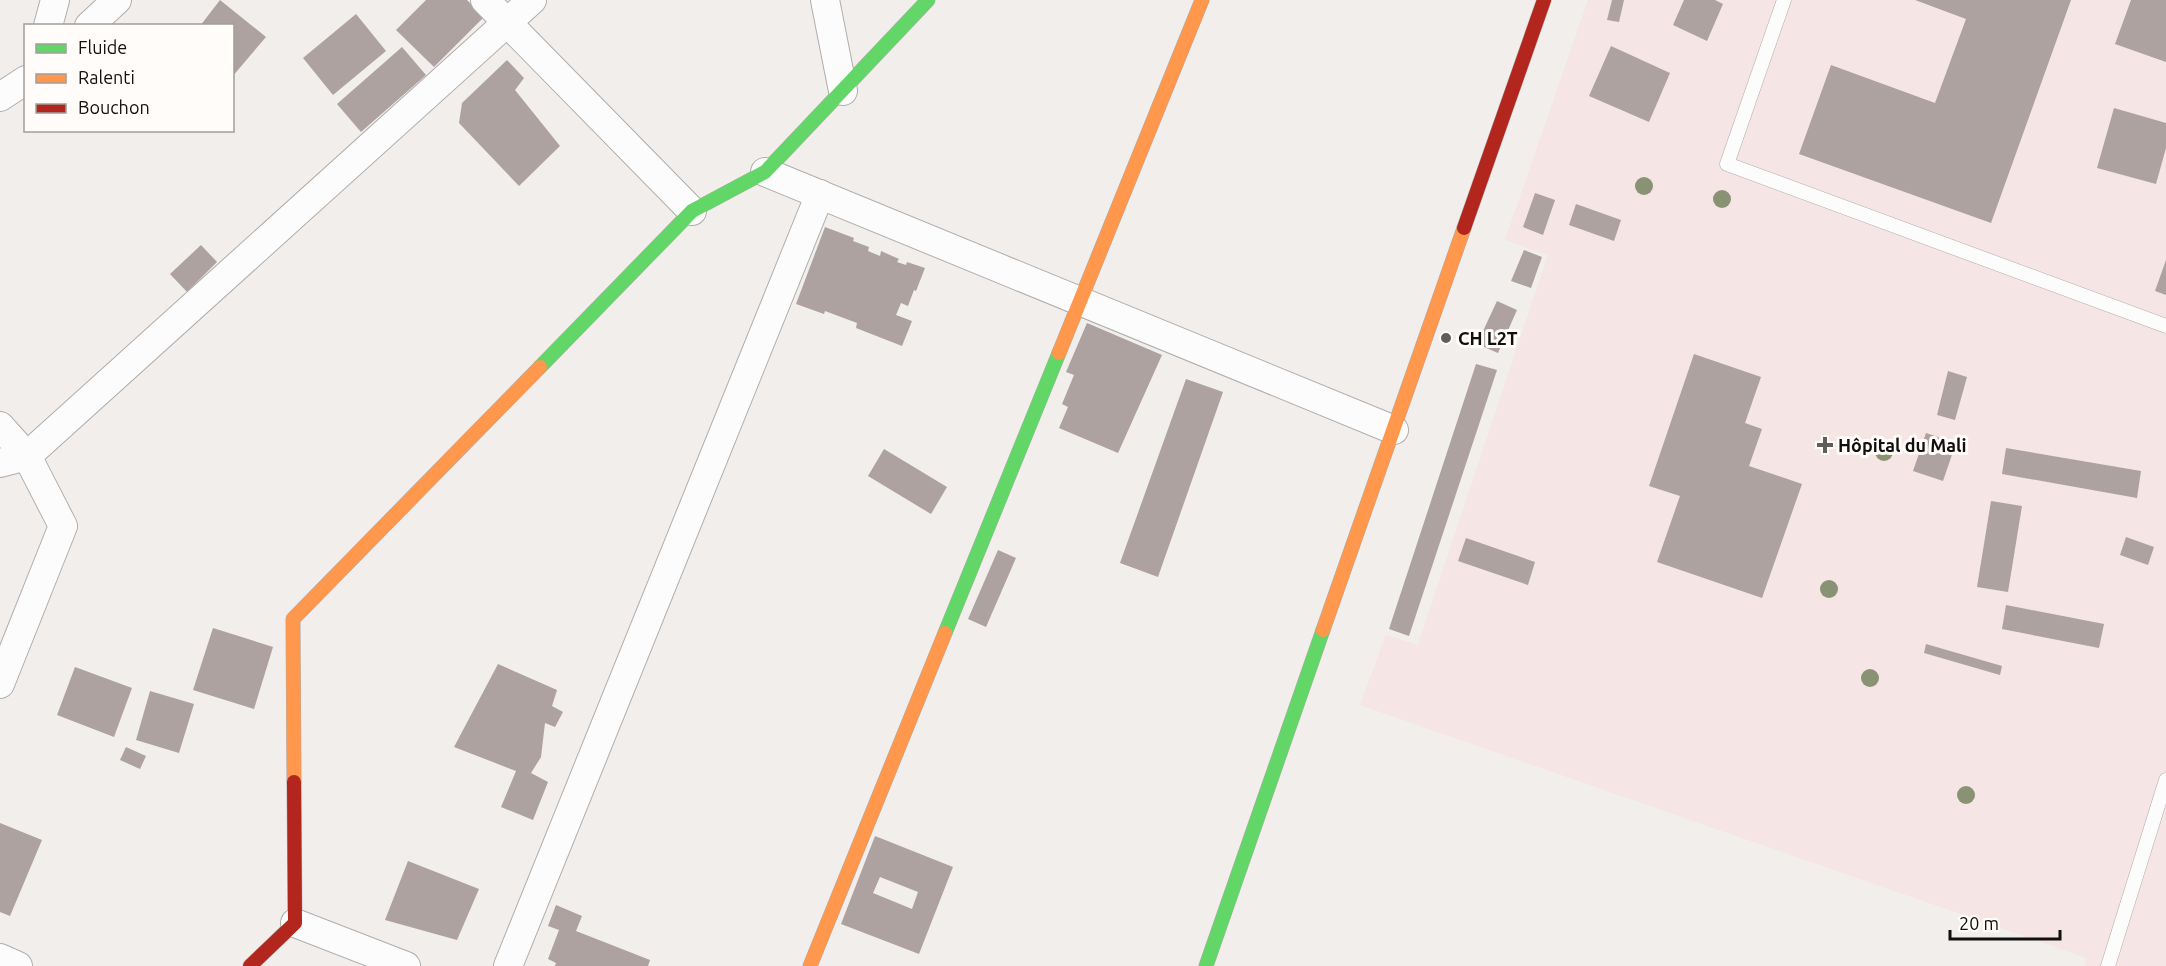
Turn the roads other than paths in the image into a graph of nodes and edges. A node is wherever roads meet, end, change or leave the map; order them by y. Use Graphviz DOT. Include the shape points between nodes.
graph roads {
  1 [pos="55,0"];
  2 [pos="117,0"];
  3 [pos="485,0"];
  4 [pos="532,0"];
  5 [pos="825,0"];
  6 [pos="928,0"];
  7 [pos="1202,0"];
  8 [pos="1544,0"];
  9 [pos="1784,0"];
  10 [pos="49,24"];
  11 [pos="91,24"];
  12 [pos="506,24"];
  13 [pos="24,81"];
  14 [pos="843,91"];
  15 [pos="0,97"];
  16 [pos="765,172"];
  17 [pos="820,194"];
  18 [pos="692,211"];
  19 [pos="1080,301"];
  20 [pos="2166,326"];
  21 [pos="0,426"];
  22 [pos="1394,430"];
  23 [pos="14,459"];
  24 [pos="0,684"];
  25 [pos="2166,780"];
  26 [pos="295,923"];
  27 [pos="0,958"];
  28 [pos="18,966"];
  29 [pos="250,966"];
  30 [pos="406,966"];
  31 [pos="508,966"];
  32 [pos="810,966"];
  33 [pos="1206,966"];
  34 [pos="2108,966"];
  1 -- 10 [label="street"];
  2 -- 11 [label="street"];
  3 -- 12 [label="street"];
  4 -- 12 [label="street"];
  5 -- 14 [label="street"];
  6 -- 14 [label="street"];
  7 -- 19 [label="street"];
  8 -- 22 [label="street"];
  9 -- 20 [label="lane" via="1727,164"];
  12 -- 18 [label="street"];
  12 -- 23 [label="street"];
  13 -- 15 [label="street"];
  14 -- 16 [label="street"];
  16 -- 17 [label="street"];
  16 -- 18 [label="street"];
  17 -- 19 [label="street"];
  17 -- 31 [label="street"];
  18 -- 26 [label="street" via="293,619"];
  19 -- 22 [label="street"];
  19 -- 32 [label="street"];
  21 -- 23 [label="street"];
  22 -- 33 [label="street"];
  23 -- 24 [label="street" via="63,526"];
  25 -- 34 [label="lane"];
  26 -- 29 [label="street"];
  26 -- 30 [label="street"];
  27 -- 28 [label="street"];
}
